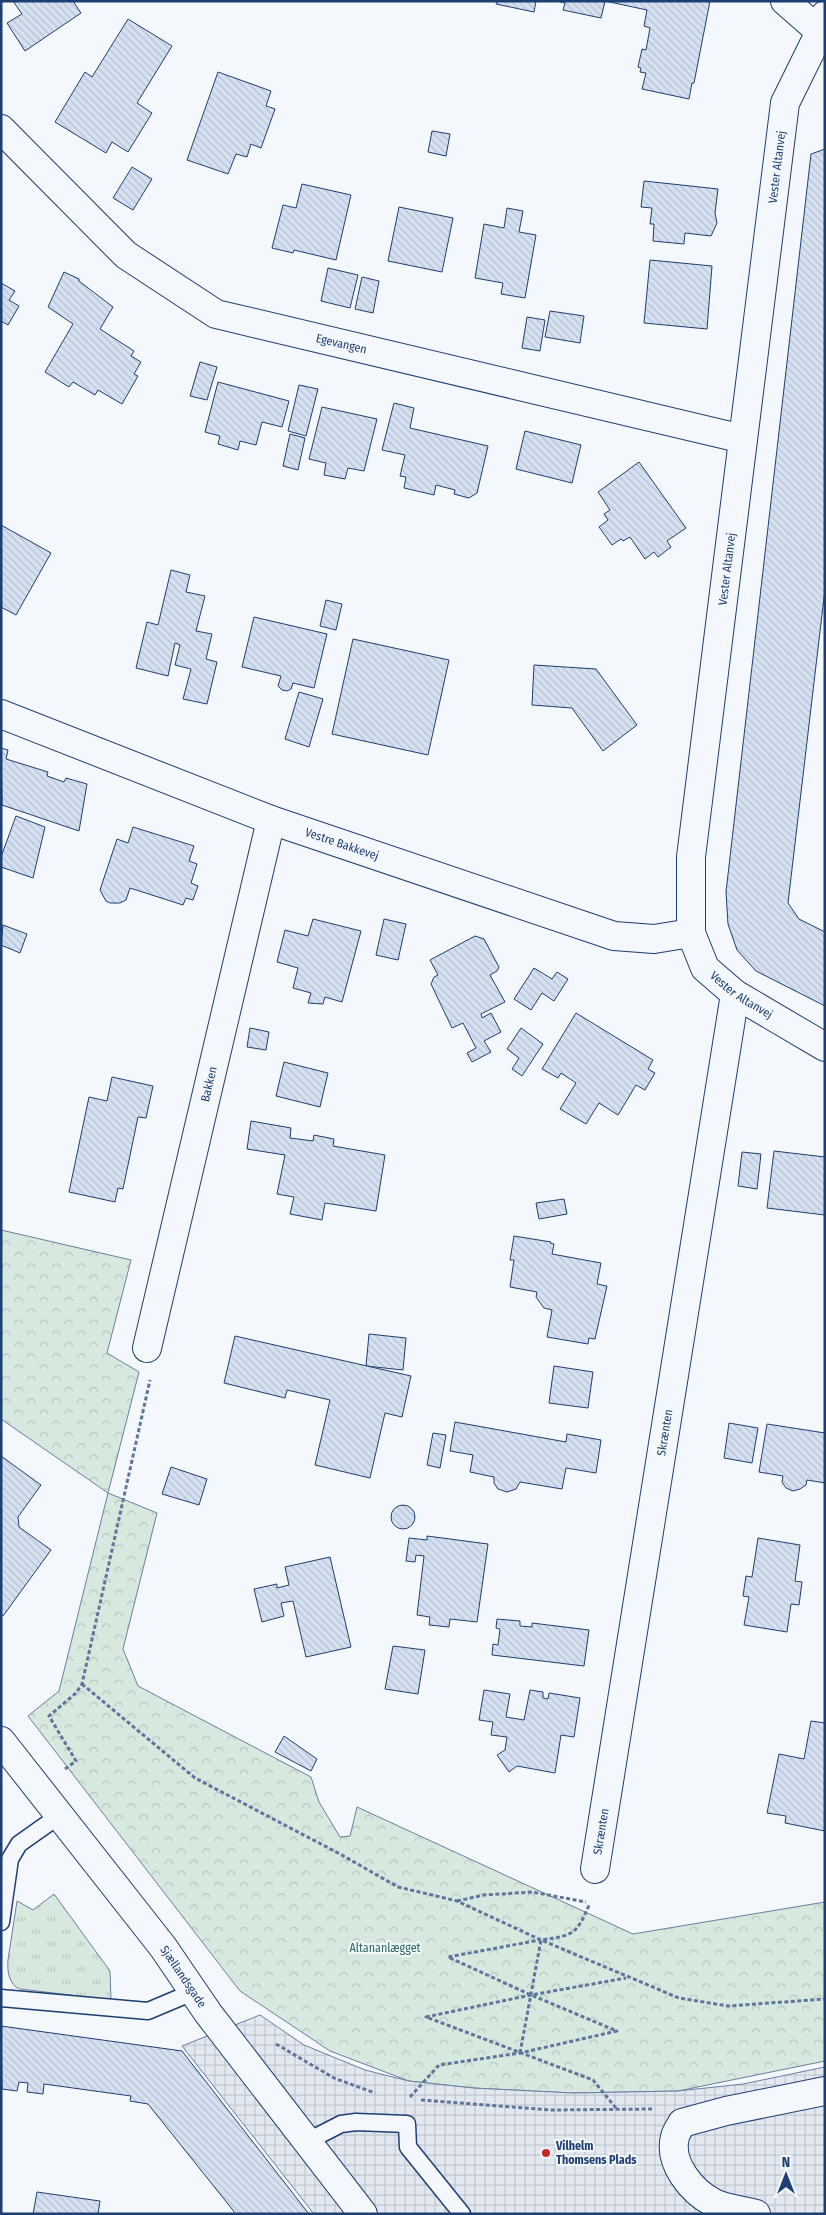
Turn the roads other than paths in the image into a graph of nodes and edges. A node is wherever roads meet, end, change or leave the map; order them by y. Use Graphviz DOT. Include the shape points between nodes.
graph roads {
  1 [pos="786,1"];
  2 [pos="823,28"];
  3 [pos="1,129"];
  4 [pos="743,439"];
  5 [pos="1,714"];
  6 [pos="271,820"];
  7 [pos="692,933"];
  8 [pos="735,994"];
  9 [pos="825,1047"];
  10 [pos="147,1348"];
  11 [pos="1,1741"];
  12 [pos="60,1815"];
  13 [pos="595,1869"];
  14 [pos="1,1922"];
  15 [pos="194,1992"];
  16 [pos="1,1998"];
  17 [pos="825,2091"];
  18 [pos="308,2141"];
  19 [pos="363,2214"];
  20 [pos="462,2214"];
  21 [pos="756,2214"];
  1 -- 2 [label="street"];
  2 -- 4 [label="street, Vester Altanvej" via="785,103"];
  3 -- 4 [label="street, Egevangen" via="126,255 216,314"];
  4 -- 7 [label="street, Vester Altanvej" via="692,857"];
  5 -- 6 [label="street, Vestre Bakkevej"];
  6 -- 7 [label="street, Vestre Bakkevej" via="614,936 654,939"];
  6 -- 10 [label="street, Bakken"];
  7 -- 8 [label="street, Vester Altanvej" via="705,968"];
  8 -- 9 [label="street, Vester Altanvej"];
  8 -- 13 [label="street, Skrænten"];
  11 -- 12 [label="street, Sjællandsgade"];
  12 -- 14 [label="lane" via="19,1844 10,1859"];
  12 -- 15 [label="street, Sjællandsgade"];
  15 -- 16 [label="lane" via="148,2011"];
  15 -- 18 [label="street, Sjællandsgade"];
  17 -- 21 [label="street" via="682,2123 675,2136 674,2150 687,2181 715,2204"];
  18 -- 19 [label="street, Sjællandsgade"];
  18 -- 20 [label="lane" via="341,2124 407,2124 408,2147"];
}
